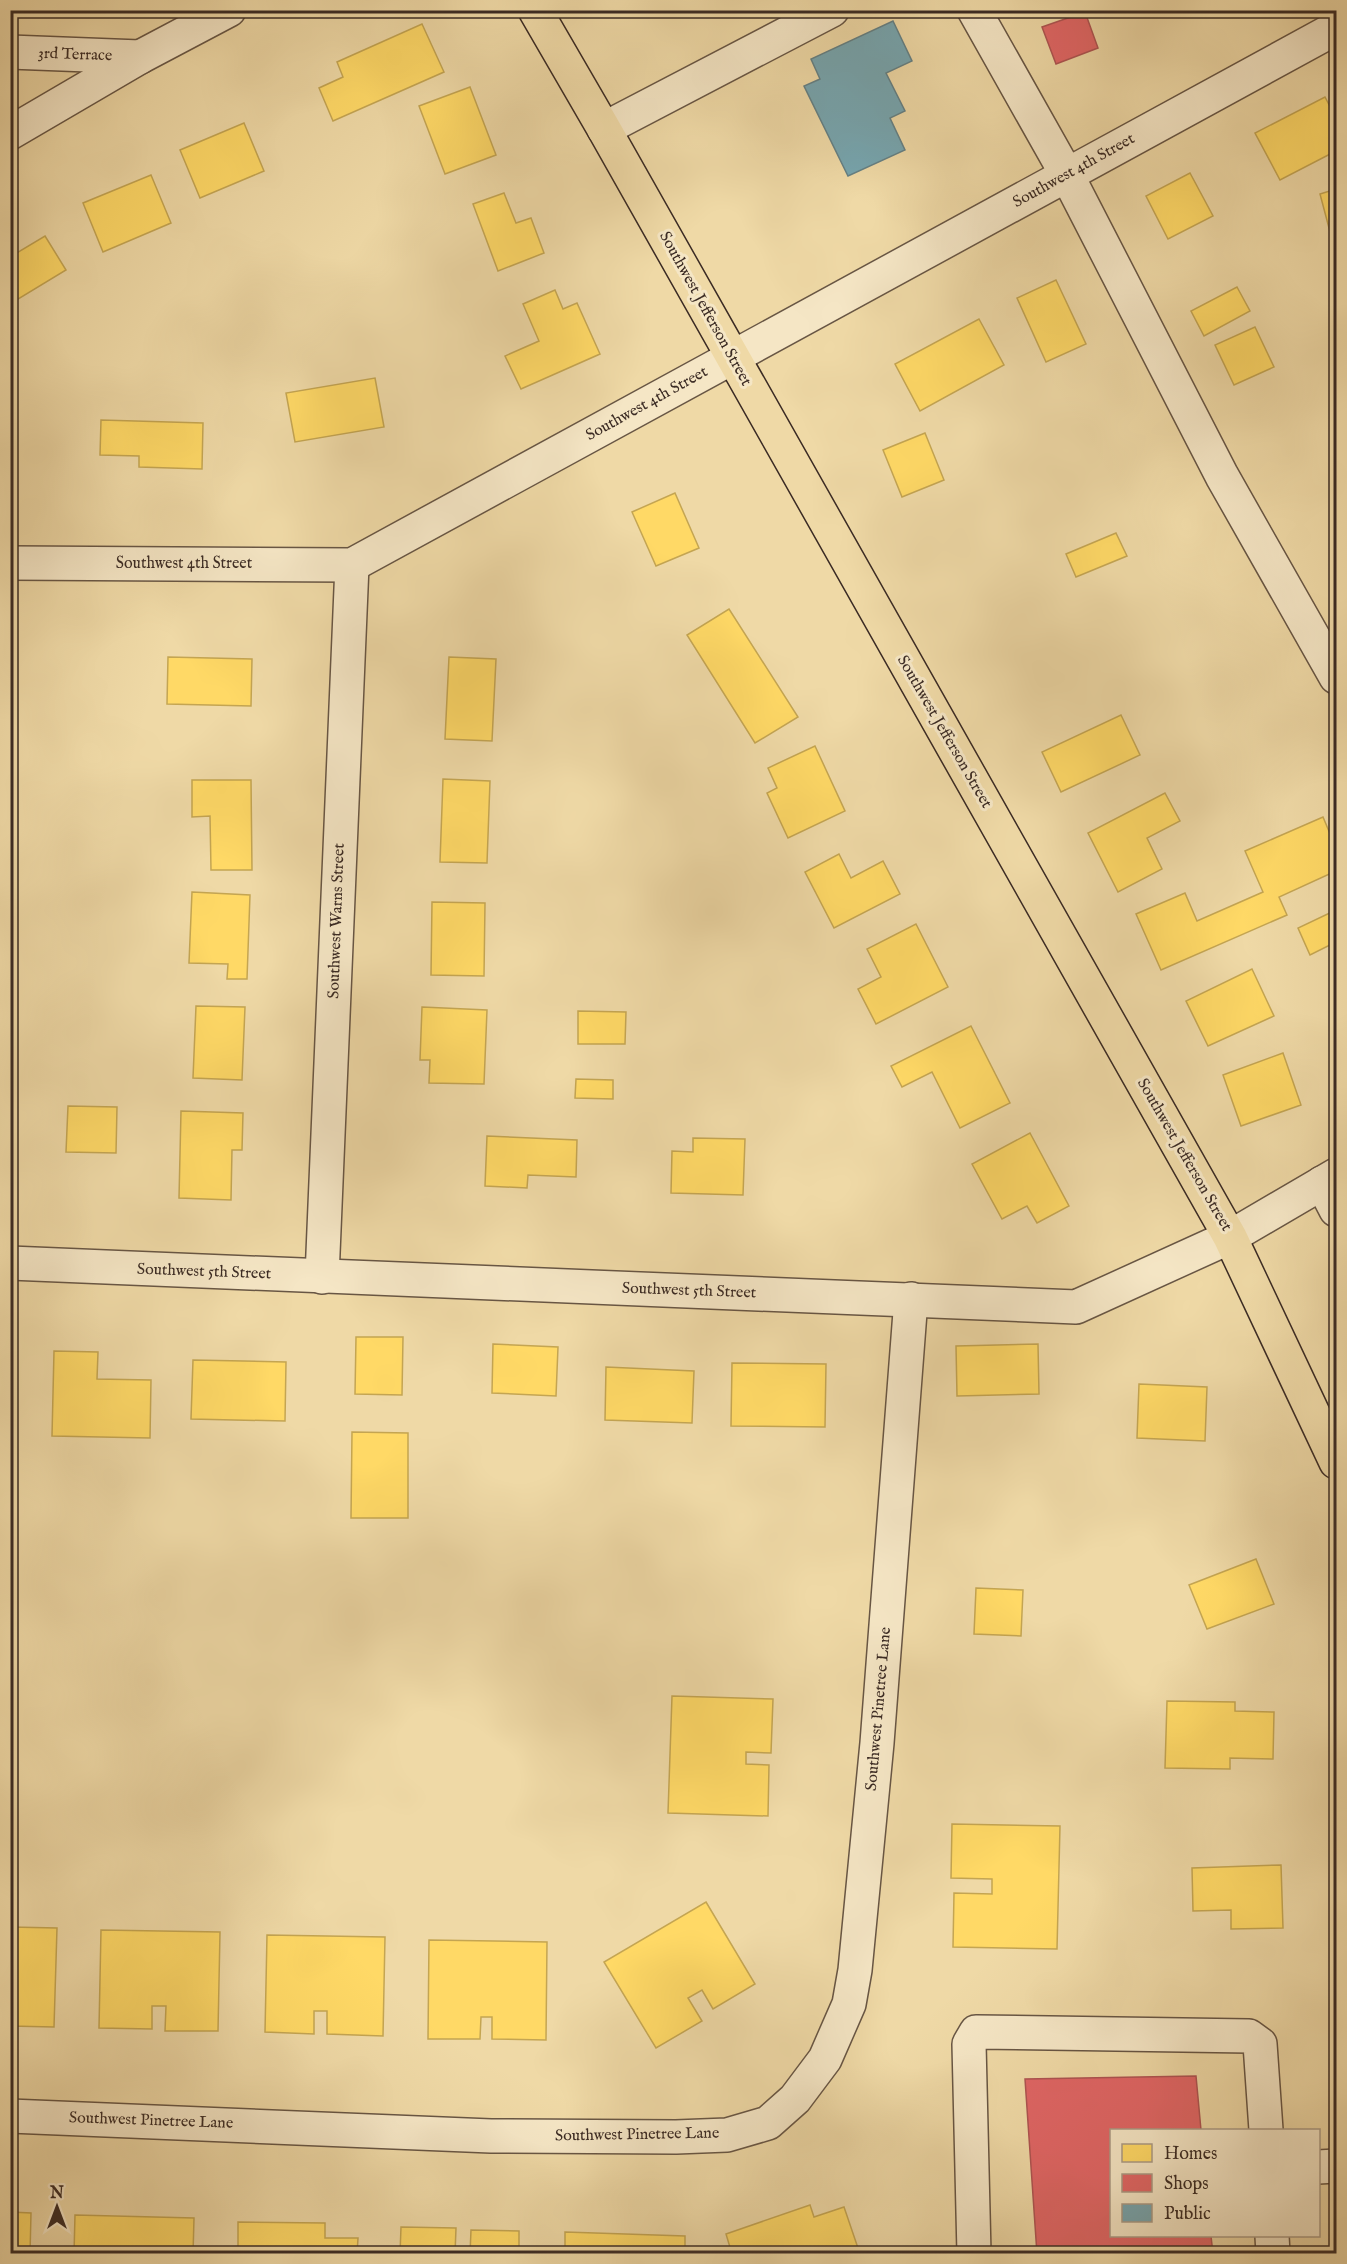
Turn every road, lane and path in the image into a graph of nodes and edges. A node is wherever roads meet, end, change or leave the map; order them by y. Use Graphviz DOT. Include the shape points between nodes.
graph roads {
  1 [pos="229,10"];
  2 [pos="535,10"];
  3 [pos="831,10"];
  4 [pos="974,10"];
  5 [pos="1336,28"];
  6 [pos="10,52"];
  7 [pos="140,57"];
  8 [pos="604,129"];
  9 [pos="10,133"];
  10 [pos="1067,175"];
  11 [pos="732,357"];
  12 [pos="10,563"];
  13 [pos="352,565"];
  14 [pos="1336,677"];
  15 [pos="1332,1190"];
  16 [pos="1230,1237"];
  17 [pos="10,1263"];
  18 [pos="322,1277"];
  19 [pos="911,1299"];
  20 [pos="1336,1462"];
  21 [pos="10,2116"];
  22 [pos="1266,2129"];
  23 [pos="1336,2166"];
  24 [pos="1320,2167"];
  25 [pos="1272,2237"];
  26 [pos="974,2253"];
  27 [pos="1273,2253"];
  1 -- 7 [label="street"];
  2 -- 8 [label="main road, Southwest Jefferson Street"];
  3 -- 8 [label="street"];
  4 -- 10 [label="street"];
  5 -- 10 [label="street, Southwest 4th Street"];
  6 -- 7 [label="street, 3rd Terrace"];
  7 -- 9 [label="street"];
  8 -- 11 [label="main road, Southwest Jefferson Street"];
  10 -- 11 [label="street, Southwest 4th Street"];
  10 -- 14 [label="street" via="1222,476"];
  11 -- 13 [label="street, Southwest 4th Street"];
  11 -- 16 [label="main road, Southwest Jefferson Street"];
  12 -- 13 [label="street, Southwest 4th Street"];
  13 -- 18 [label="street, Southwest Warns Street"];
  15 -- 16 [label="street, Southwest 5th Street"];
  16 -- 19 [label="street, Southwest 5th Street" via="1076,1307"];
  16 -- 20 [label="main road, Southwest Jefferson Street"];
  17 -- 18 [label="street, Southwest 5th Street"];
  18 -- 19 [label="street, Southwest 5th Street"];
  19 -- 21 [label="street, Southwest Pinetree Lane" via="877,1743 855,1970 849,2004 825,2059 795,2099 768,2123 727,2134 676,2137 491,2136"];
  22 -- 26 [label="street" via="1260,2044 1249,2036 976,2032 969,2044"];
  23 -- 24 [label="street"];
  25 -- 27 [label="street"];
}
